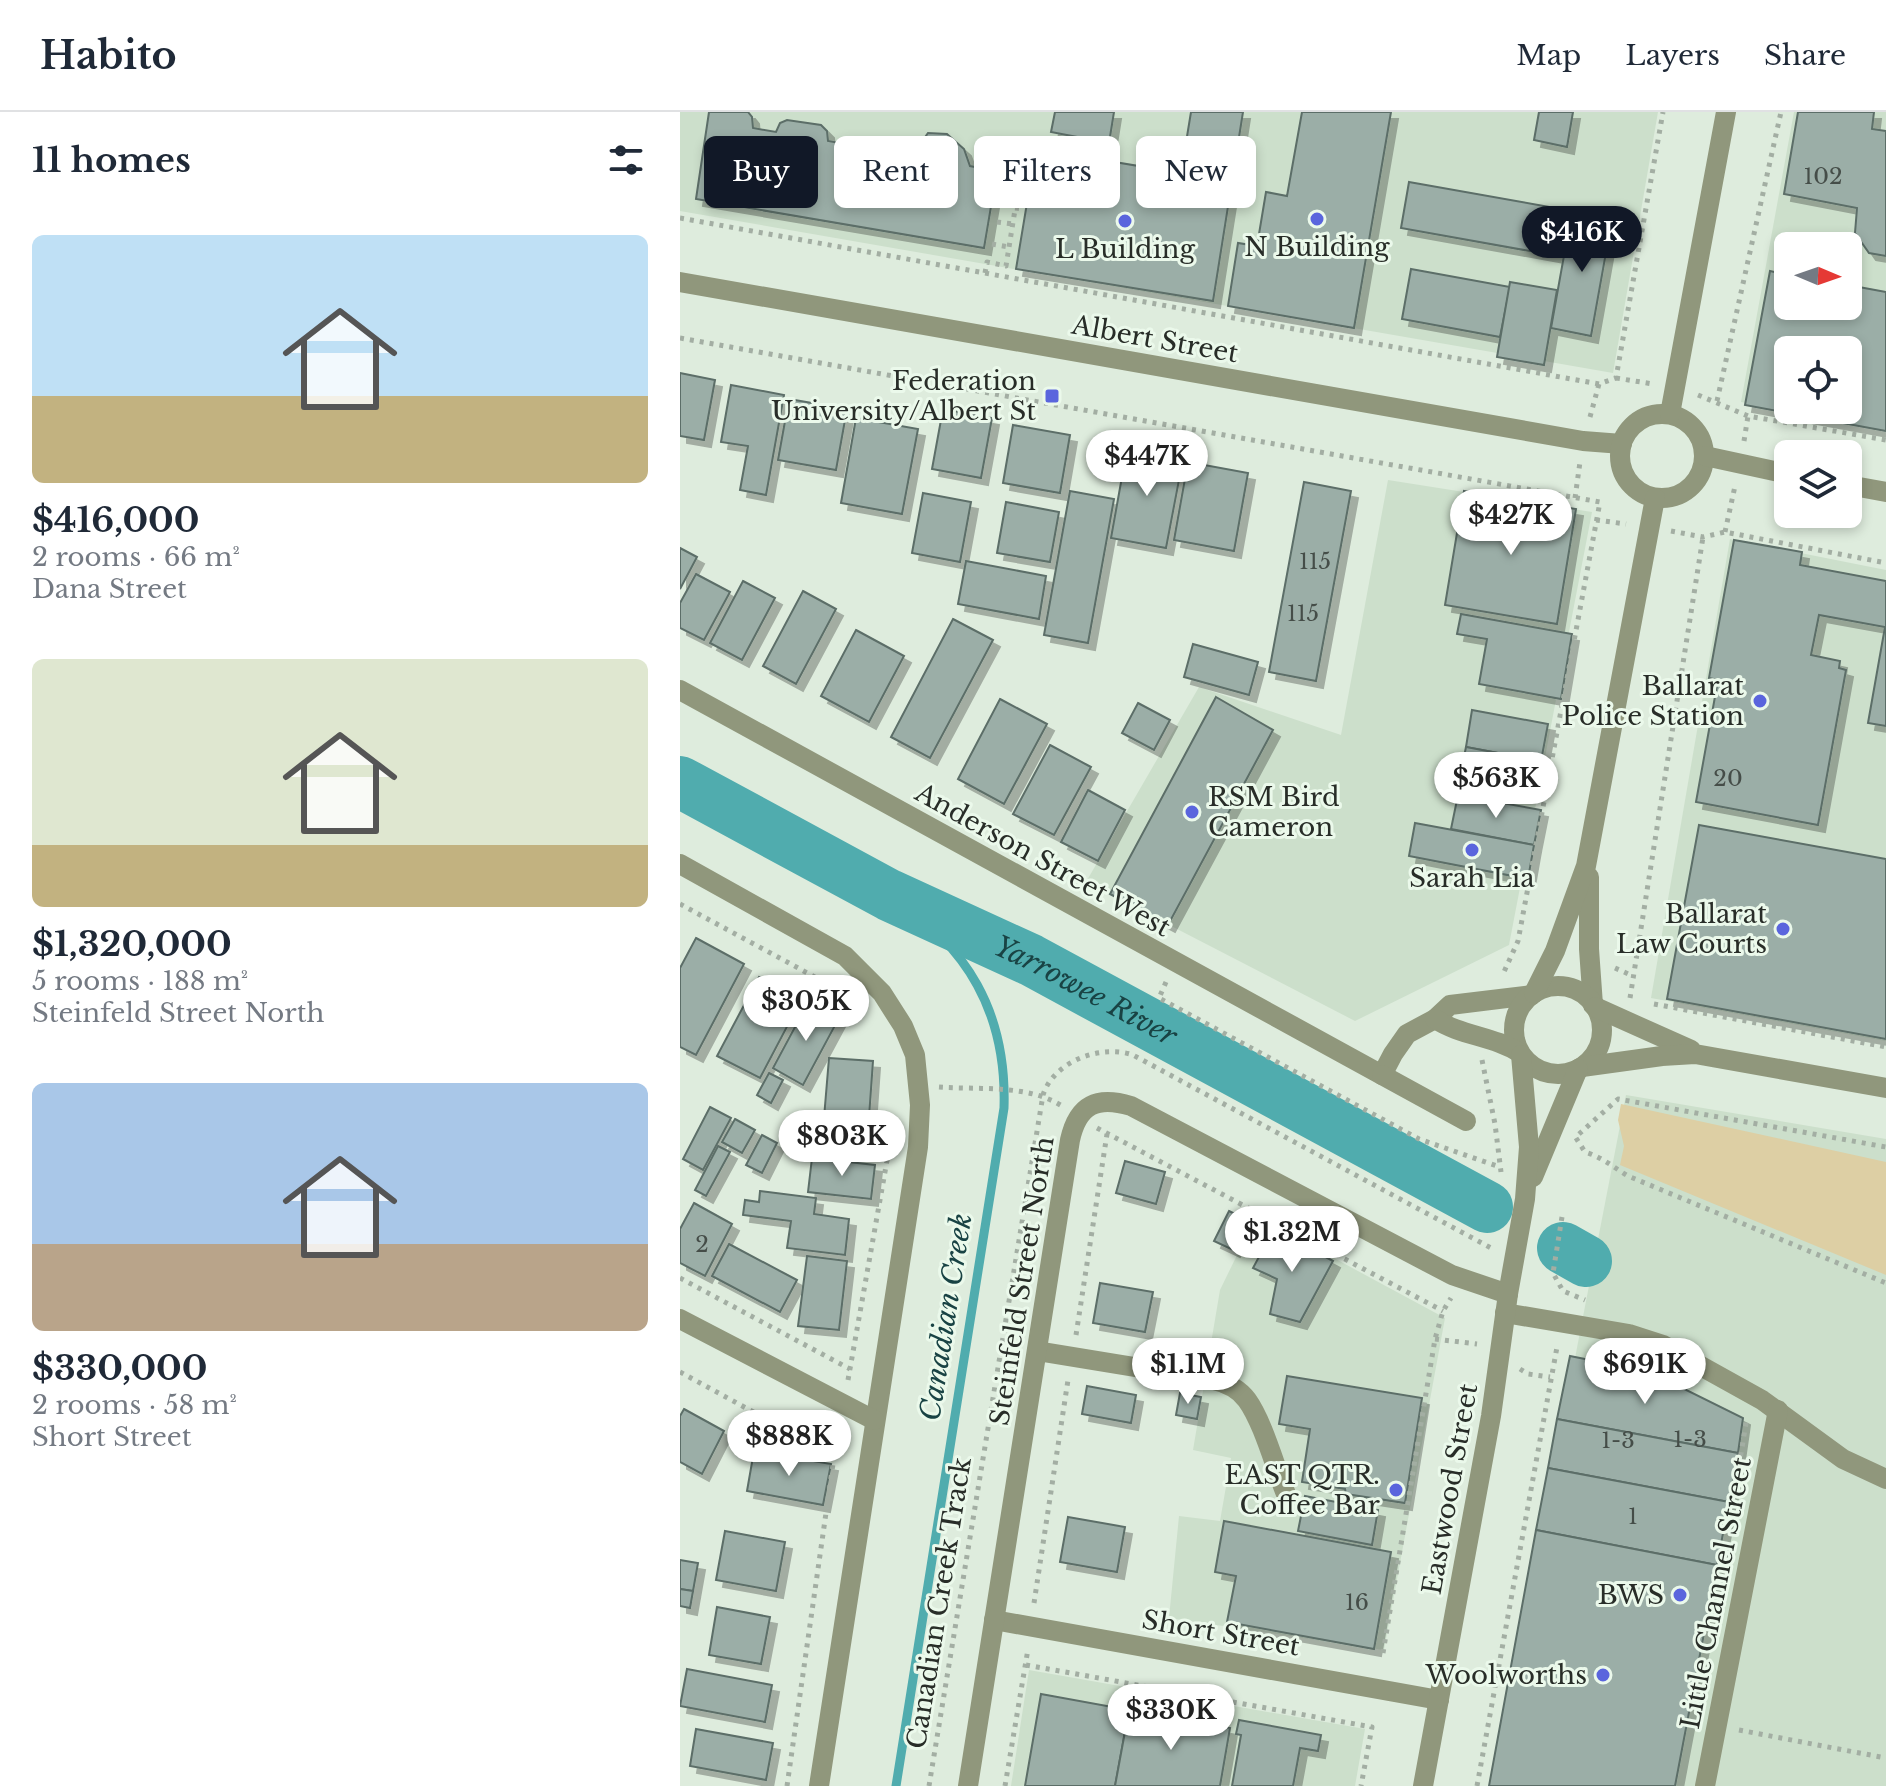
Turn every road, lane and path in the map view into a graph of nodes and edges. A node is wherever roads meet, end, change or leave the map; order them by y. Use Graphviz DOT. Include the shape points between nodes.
graph roads {
  1 [pos="1663,112"];
  2 [pos="1726,112"];
  3 [pos="1781,112"];
  4 [pos="1015,208"];
  5 [pos="1025,209"];
  6 [pos="680,218"];
  7 [pos="997,222"];
  8 [pos="1013,224"];
  9 [pos="992,244"];
  10 [pos="1009,247"];
  11 [pos="985,273"];
  12 [pos="680,282"];
  13 [pos="680,338"];
  14 [pos="1670,414"];
  15 [pos="1886,440"];
  16 [pos="1622,444"];
  17 [pos="1705,456"];
  18 [pos="1774,471"];
  19 [pos="1862,488"];
  20 [pos="1886,492"];
  21 [pos="1655,498"];
  22 [pos="1596,520"];
  23 [pos="1650,528"];
  24 [pos="1703,537"];
  25 [pos="1886,563"];
  26 [pos="680,690"];
  27 [pos="1591,848"];
  28 [pos="680,864"];
  29 [pos="680,904"];
  30 [pos="1498,984"];
  31 [pos="1533,994"];
  32 [pos="1159,998"];
  33 [pos="853,1000"];
  34 [pos="1594,1006"];
  35 [pos="1435,1019"];
  36 [pos="1886,1047"];
  37 [pos="1521,1054"];
  38 [pos="1706,1056"];
  39 [pos="1580,1068"];
  40 [pos="1382,1075"];
  41 [pos="919,1085"];
  42 [pos="1886,1088"];
  43 [pos="1043,1095"];
  44 [pos="1466,1121"];
  45 [pos="1495,1124"];
  46 [pos="1107,1134"];
  47 [pos="1886,1147"];
  48 [pos="1500,1167"];
  49 [pos="1502,1179"];
  50 [pos="1525,1199"];
  51 [pos="1562,1217"];
  52 [pos="1492,1249"];
  53 [pos="680,1278"];
  54 [pos="1886,1283"];
  55 [pos="1586,1301"];
  56 [pos="1506,1304"];
  57 [pos="680,1319"];
  58 [pos="1435,1339"];
  59 [pos="1476,1344"];
  60 [pos="1566,1348"];
  61 [pos="1037,1351"];
  62 [pos="850,1369"];
  63 [pos="680,1372"];
  64 [pos="1735,1410"];
  65 [pos="1778,1410"];
  66 [pos="1748,1417"];
  67 [pos="874,1420"];
  68 [pos="834,1456"];
  69 [pos="1886,1479"];
  70 [pos="1286,1494"];
  71 [pos="994,1620"];
  72 [pos="1383,1653"];
  73 [pos="1439,1700"];
  74 [pos="1716,1725"];
  75 [pos="1886,1758"];
  76 [pos="819,1786"];
  77 [pos="929,1786"];
  78 [pos="968,1786"];
  79 [pos="1005,1786"];
  80 [pos="1361,1786"];
  81 [pos="1423,1786"];
  82 [pos="1477,1786"];
  83 [pos="1705,1786"];
  1 -- 11 [label="path" via="1616,378 1599,384"];
  2 -- 14 [label="street"];
  3 -- 15 [label="path" via="1717,401 1748,416"];
  4 -- 5 [label="path"];
  4 -- 8 [label="path"];
  6 -- 11 [label="path"];
  7 -- 8 [label="path"];
  8 -- 10 [label="path"];
  9 -- 10 [label="path"];
  10 -- 11 [label="path" via="1006,266 987,262"];
  12 -- 16 [label="street, Albert Street"];
  13 -- 22 [label="path" via="1600,502"];
  14 -- 16 [label="street" via="1642,419"];
  14 -- 17 [label="street" via="1696,430"];
  16 -- 21 [label="street" via="1620,458 1629,483"];
  17 -- 18 [label="street"];
  17 -- 21 [label="street" via="1694,484 1681,494"];
  19 -- 20 [label="street"];
  21 -- 23 [label="street"];
  22 -- 23 [label="path"];
  22 -- 30 [label="path" via="1518,941"];
  23 -- 24 [label="path"];
  23 -- 27 [label="street"];
  24 -- 25 [label="path" via="1725,532"];
  24 -- 36 [label="path" via="1630,999"];
  26 -- 40 [label="street, Anderson Street West"];
  27 -- 31 [label="street" via="1566,923"];
  27 -- 34 [label="street" via="1588,916"];
  28 -- 41 [label="street" via="845,956 868,976 910,1039"];
  29 -- 33 [label="path"];
  31 -- 34 [label="street" via="1566,987 1582,993"];
  31 -- 35 [label="street" via="1456,1004"];
  31 -- 37 [label="street" via="1516,1017 1514,1035"];
  32 -- 48 [label="path" via="1419,1139"];
  34 -- 38 [label="street"];
  34 -- 39 [label="street" via="1600,1040"];
  35 -- 37 [label="street"];
  35 -- 40 [label="street" via="1407,1034"];
  37 -- 39 [label="street" via="1551,1074"];
  37 -- 50 [label="street, Eastwood Street" via="1529,1147"];
  38 -- 39 [label="street" via="1673,1054"];
  38 -- 42 [label="street"];
  39 -- 50 [label="street, Eastwood Street"];
  40 -- 44 [label="street, Anderson Street West"];
  41 -- 43 [label="path"];
  41 -- 67 [label="street" via="918,1147"];
  43 -- 52 [label="path" via="1054,1074 1074,1060 1120,1051 1133,1055"];
  43 -- 77 [label="path, Canadian Creek Track"];
  45 -- 48 [label="path"];
  46 -- 58 [label="path" via="1443,1311"];
  47 -- 54 [label="path" via="1618,1099 1575,1137 1585,1152 1601,1156 1628,1176"];
  48 -- 49 [label="path"];
  50 -- 56 [label="street, Eastwood Street"];
  51 -- 55 [label="path" via="1553,1273 1563,1291"];
  53 -- 62 [label="path"];
  56 -- 61 [label="street, Steinfeld Street North" via="1131,1106 1105,1101 1084,1110 1072,1130"];
  56 -- 65 [label="street, Steinfeld Street North" via="1652,1341"];
  56 -- 73 [label="street, Eastwood Street"];
  57 -- 67 [label="street"];
  58 -- 59 [label="path"];
  58 -- 72 [label="path"];
  60 -- 82 [label="path" via="1556,1347"];
  61 -- 70 [label="street" via="1229,1385 1251,1407"];
  61 -- 71 [label="street, Steinfeld Street North"];
  63 -- 68 [label="path"];
  64 -- 66 [label="path"];
  65 -- 69 [label="street, Steinfeld Street North" via="1834,1454"];
  65 -- 74 [label="street, Little Channel Street"];
  67 -- 76 [label="street"];
  71 -- 73 [label="street, Short Street"];
  71 -- 78 [label="street, Steinfeld Street North"];
  73 -- 81 [label="street, Eastwood Street"];
  74 -- 75 [label="path"];
  74 -- 83 [label="street, Little Channel Street"];
  79 -- 80 [label="path" via="1026,1665 1372,1727"];
}
